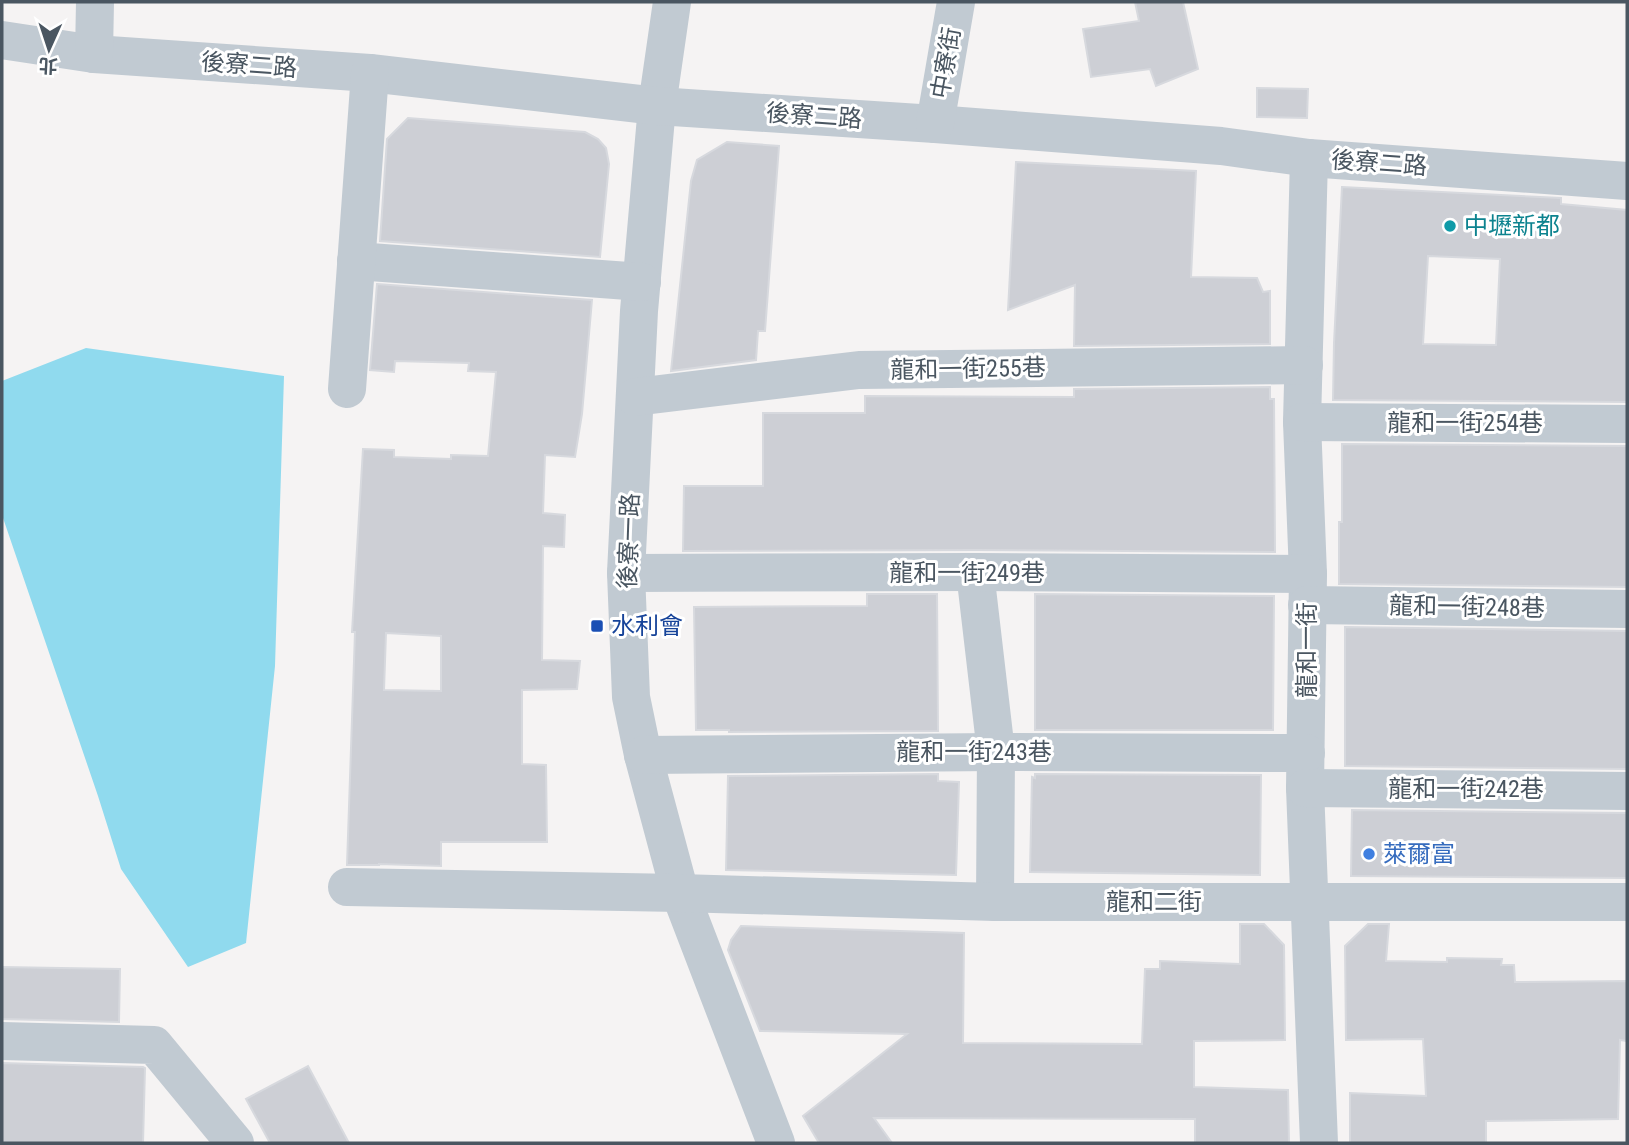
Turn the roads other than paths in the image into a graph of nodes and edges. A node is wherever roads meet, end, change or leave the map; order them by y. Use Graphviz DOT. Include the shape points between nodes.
graph roads {
  1 [pos="95,2"];
  2 [pos="672,2"];
  3 [pos="956,2"];
  4 [pos="2,40"];
  5 [pos="94,54"];
  6 [pos="370,73"];
  7 [pos="657,106"];
  8 [pos="935,124"];
  9 [pos="1308,158"];
  10 [pos="1627,180"];
  11 [pos="356,261"];
  12 [pos="642,282"];
  13 [pos="1304,365"];
  14 [pos="347,389"];
  15 [pos="635,397"];
  16 [pos="1302,422"];
  17 [pos="1627,424"];
  18 [pos="975,572"];
  19 [pos="626,573"];
  20 [pos="1308,589"];
  21 [pos="1627,609"];
  22 [pos="996,752"];
  23 [pos="643,755"];
  24 [pos="1306,771"];
  25 [pos="1627,791"];
  26 [pos="347,887"];
  27 [pos="680,893"];
  28 [pos="995,902"];
  29 [pos="1310,902"];
  30 [pos="1627,902"];
  31 [pos="2,1041"];
  32 [pos="235,1143"];
  33 [pos="776,1143"];
  34 [pos="1319,1143"];
  1 -- 5 [label="street"];
  2 -- 7 [label="street, 後寮一路"];
  3 -- 8 [label="street, 中寮街"];
  4 -- 5 [label="street, 後寮二路"];
  5 -- 6 [label="street, 後寮二路"];
  6 -- 7 [label="street, 後寮二路"];
  6 -- 11 [label="street"];
  7 -- 8 [label="street, 後寮二路"];
  7 -- 12 [label="street, 後寮一路"];
  8 -- 9 [label="street, 後寮二路" via="1221,146"];
  9 -- 10 [label="street, 後寮二路"];
  9 -- 13 [label="street, 龍和一街"];
  11 -- 12 [label="street"];
  11 -- 14 [label="street"];
  12 -- 15 [label="street, 後寮一路"];
  13 -- 15 [label="street, 龍和一街255巷" via="859,370"];
  13 -- 16 [label="street, 龍和一街"];
  15 -- 19 [label="street, 後寮一路"];
  16 -- 17 [label="street, 龍和一街254巷"];
  16 -- 20 [label="street, 龍和一街"];
  18 -- 19 [label="street, 龍和一街249巷"];
  18 -- 20 [label="street, 龍和一街249巷"];
  18 -- 22 [label="street"];
  19 -- 23 [label="street, 後寮一路" via="631,697"];
  20 -- 21 [label="street, 龍和一街248巷"];
  20 -- 24 [label="street, 龍和一街"];
  22 -- 23 [label="street, 龍和一街243巷"];
  22 -- 24 [label="street, 龍和一街243巷"];
  22 -- 28 [label="street"];
  23 -- 27 [label="street, 後寮一路"];
  24 -- 25 [label="street, 龍和一街242巷"];
  24 -- 29 [label="street, 龍和一街"];
  26 -- 27 [label="street, 龍和二街"];
  27 -- 28 [label="street, 龍和二街"];
  27 -- 33 [label="street, 後寮一路"];
  28 -- 29 [label="street, 龍和二街"];
  29 -- 30 [label="street, 龍和二街"];
  29 -- 34 [label="street, 龍和一街"];
  31 -- 32 [label="street" via="154,1045"];
}
